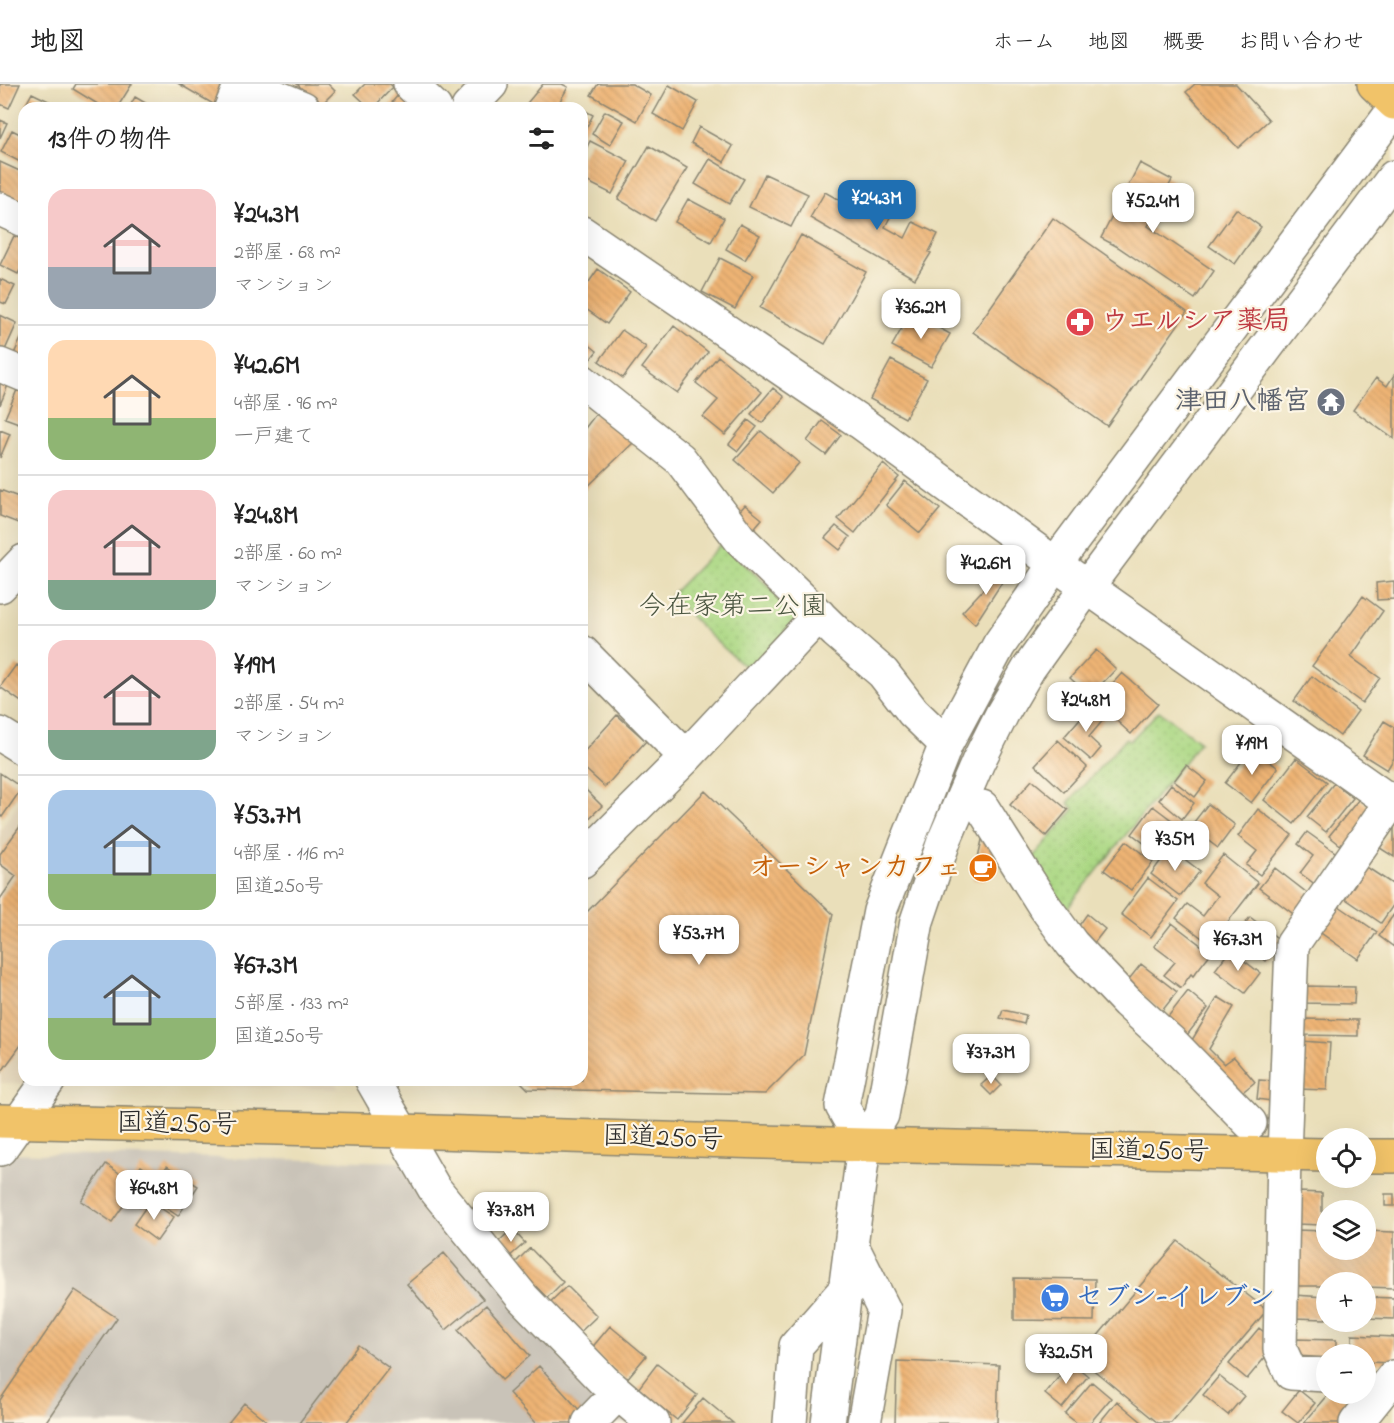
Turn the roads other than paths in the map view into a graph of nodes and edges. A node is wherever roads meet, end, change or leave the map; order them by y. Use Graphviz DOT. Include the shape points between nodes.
graph roads {
  1 [pos="241,84"];
  2 [pos="246,84"];
  3 [pos="410,84"];
  4 [pos="491,84"];
  5 [pos="1374,84"];
  6 [pos="234,102"];
  7 [pos="289,102"];
  8 [pos="429,102"];
  9 [pos="474,102"];
  10 [pos="1394,103"];
  11 [pos="1394,110"];
  12 [pos="1394,177"];
  13 [pos="0,209"];
  14 [pos="18,217"];
  15 [pos="588,237"];
  16 [pos="0,365"];
  17 [pos="18,372"];
  18 [pos="588,386"];
  19 [pos="1055,564"];
  20 [pos="1087,587"];
  21 [pos="819,615"];
  22 [pos="588,658"];
  23 [pos="0,734"];
  24 [pos="946,744"];
  25 [pos="18,745"];
  26 [pos="686,757"];
  27 [pos="1393,803"];
  28 [pos="982,807"];
  29 [pos="588,855"];
  30 [pos="44,1086"];
  31 [pos="376,1086"];
  32 [pos="10,1121"];
  33 [pos="1250,1123"];
  34 [pos="402,1131"];
  35 [pos="864,1145"];
  36 [pos="0,1149"];
  37 [pos="1284,1155"];
  38 [pos="1316,1155"];
  39 [pos="1376,1156"];
  40 [pos="1394,1156"];
  41 [pos="851,1244"];
  42 [pos="844,1291"];
  43 [pos="1316,1374"];
  44 [pos="1384,1377"];
  45 [pos="618,1394"];
  46 [pos="588,1423"];
  47 [pos="653,1423"];
  48 [pos="790,1423"];
  49 [pos="828,1423"];
  50 [pos="864,1423"];
  51 [pos="1356,1423"];
  1 -- 6 [label="street"];
  2 -- 7 [label="street"];
  3 -- 8 [label="street"];
  4 -- 9 [label="street"];
  5 -- 10 [label="main road"];
  11 -- 19 [label="street"];
  12 -- 20 [label="street"];
  13 -- 14 [label="street"];
  15 -- 19 [label="street" via="860,422"];
  16 -- 17 [label="street"];
  18 -- 21 [label="street" via="680,459 740,539"];
  19 -- 20 [label="street"];
  19 -- 24 [label="street" via="999,645"];
  20 -- 27 [label="street"];
  20 -- 35 [label="street" via="1029,668 1002,714 944,841 916,921 882,1115"];
  21 -- 24 [label="street" via="884,673 913,712"];
  21 -- 26 [label="street"];
  22 -- 26 [label="street"];
  23 -- 25 [label="street"];
  24 -- 35 [label="street" via="880,911 842,1106"];
  26 -- 29 [label="street"];
  27 -- 37 [label="street" via="1292,945"];
  28 -- 33 [label="street" via="1072,944"];
  30 -- 32 [label="street"];
  31 -- 34 [label="street"];
  32 -- 34 [label="main road, 国道250号"];
  32 -- 36 [label="street"];
  34 -- 35 [label="main road, 国道250号"];
  34 -- 45 [label="street" via="434,1188 523,1298"];
  35 -- 37 [label="main road, 国道250号"];
  35 -- 41 [label="street"];
  37 -- 38 [label="main road, 国道250号"];
  37 -- 43 [label="street" via="1280,1348 1291,1373"];
  39 -- 40 [label="main road"];
  41 -- 42 [label="street"];
  41 -- 50 [label="street" via="884,1310"];
  42 -- 48 [label="street" via="796,1346"];
  42 -- 49 [label="street"];
  44 -- 51 [label="street"];
  45 -- 46 [label="street"];
  45 -- 47 [label="street"];
}
